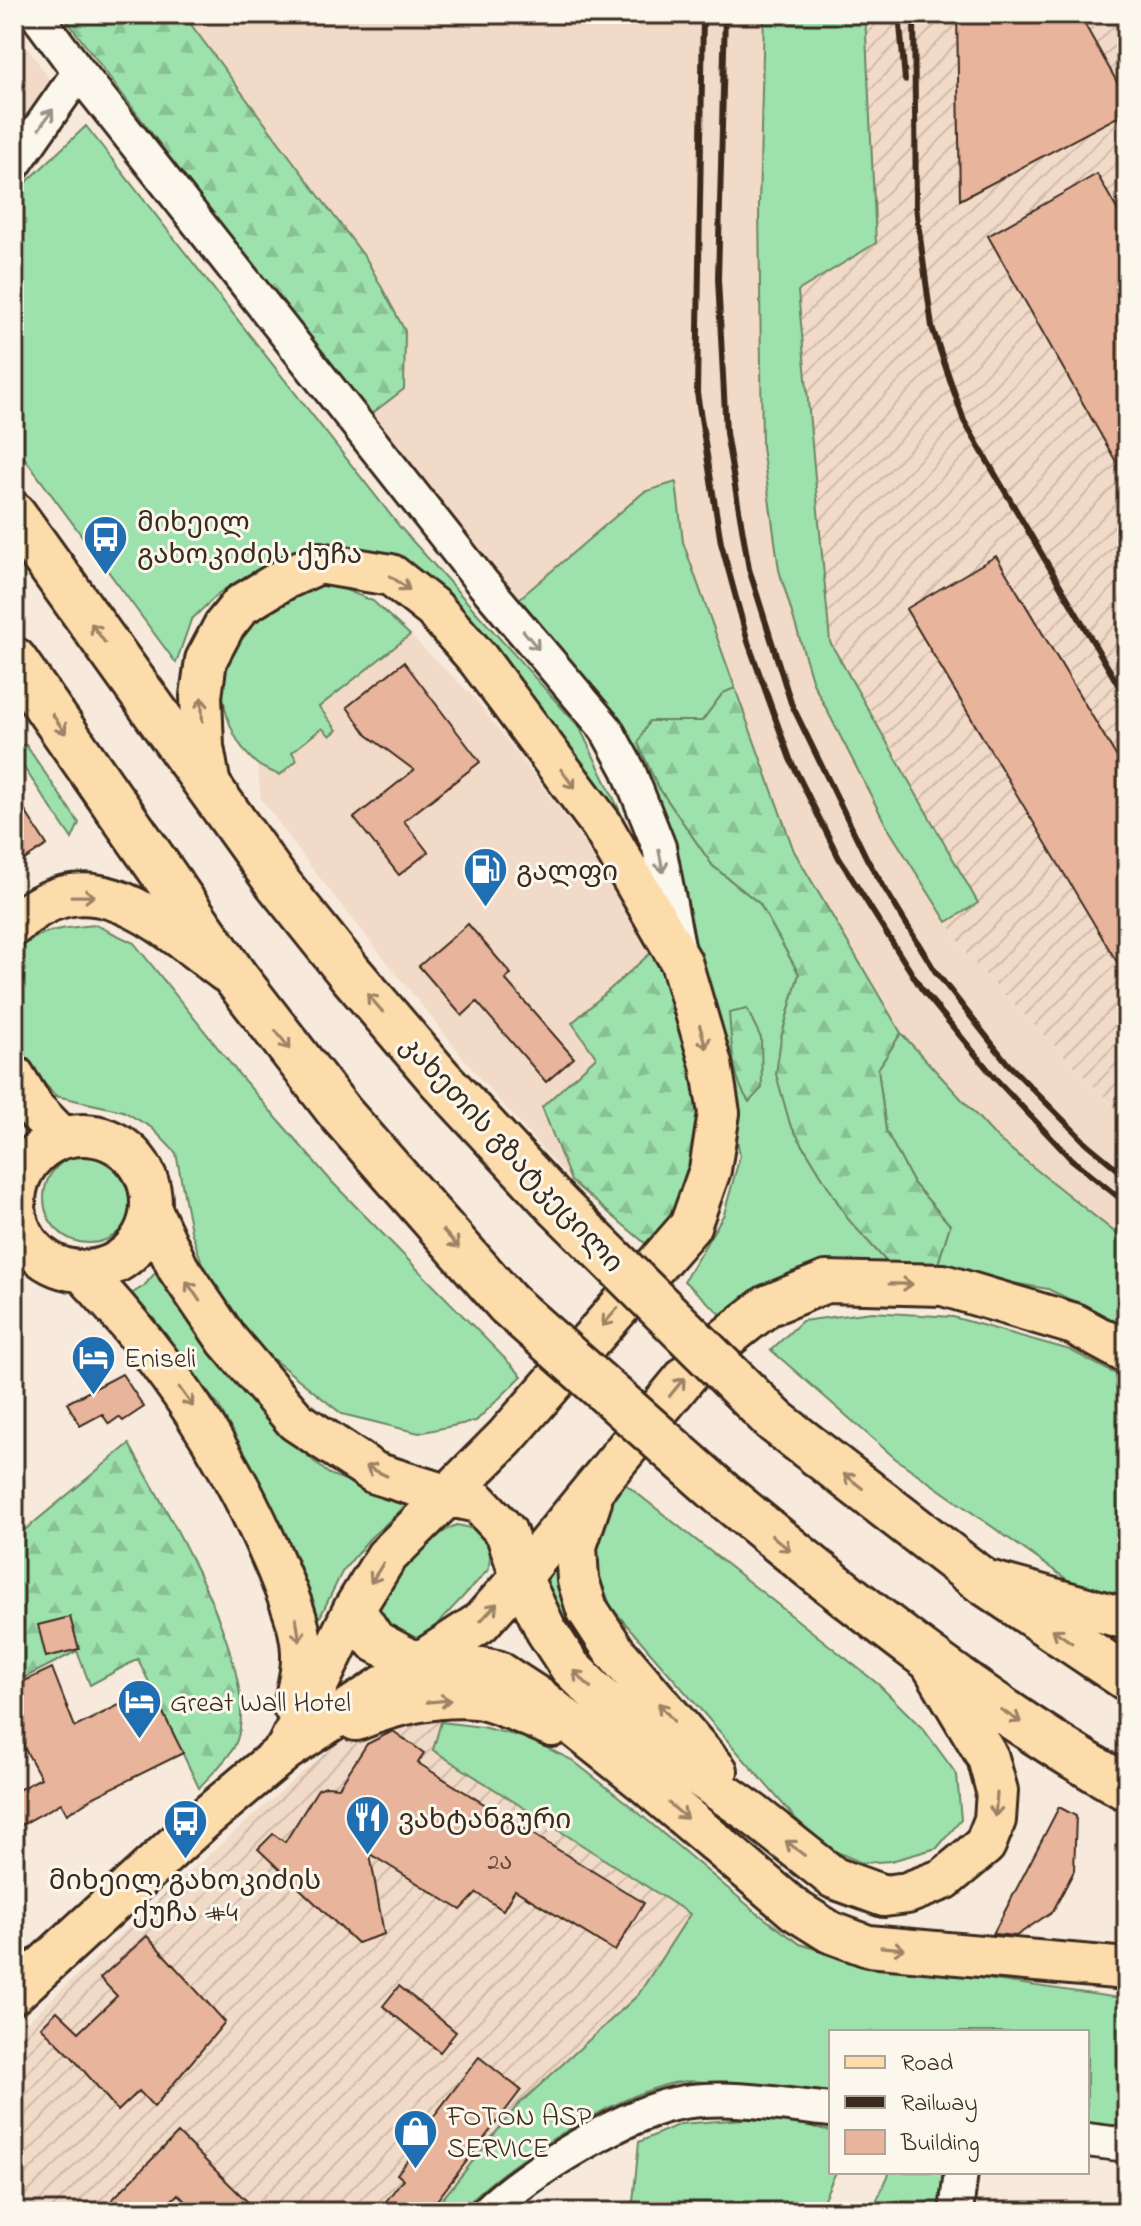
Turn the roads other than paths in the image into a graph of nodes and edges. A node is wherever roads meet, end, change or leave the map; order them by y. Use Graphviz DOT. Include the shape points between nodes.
graph roads {
  1 [pos="36,14"];
  2 [pos="79,72"];
  3 [pos="14,165"];
  4 [pos="14,515"];
  5 [pos="14,660"];
  6 [pos="210,786"];
  7 [pos="14,925"];
  8 [pos="681,962"];
  9 [pos="236,978"];
  10 [pos="14,1076"];
  11 [pos="62,1138"];
  12 [pos="18,1173"];
  13 [pos="151,1210"];
  14 [pos="24,1252"];
  15 [pos="83,1272"];
  16 [pos="1127,1353"];
  17 [pos="596,1486"];
  18 [pos="449,1496"];
  19 [pos="521,1577"];
  20 [pos="981,1580"];
  21 [pos="354,1609"];
  22 [pos="1127,1619"];
  23 [pos="930,1661"];
  24 [pos="418,1664"];
  25 [pos="1127,1678"];
  26 [pos="286,1750"];
  27 [pos="617,1762"];
  28 [pos="1127,1788"];
  29 [pos="753,1814"];
  30 [pos="1127,1969"];
  31 [pos="14,1993"];
  32 [pos="829,2110"];
  33 [pos="1089,2140"];
  34 [pos="1127,2145"];
  35 [pos="961,2174"];
  36 [pos="487,2212"];
  37 [pos="956,2212"];
  1 -- 2 [label="street"];
  3 -- 2 [label="street, one-way"];
  2 -- 8 [label="street, one-way" via="481,581 606,729 659,847"];
  6 -- 4 [label="highway, კახეთის გზატკეცილი, one-way"];
  5 -- 9 [label="highway, one-way"];
  6 -- 8 [label="main road, one-way" via="201,696 206,660 241,605 319,563 391,575 434,609 522,716 601,824"];
  20 -- 6 [label="highway, კახეთის გზატკეცილი, one-way, bridge" via="775,1421 558,1206 349,972"];
  7 -- 9 [label="main road, one-way" via="51,899 106,896 145,913"];
  8 -- 18 [label="main road, one-way" via="711,1064 719,1113 710,1170 690,1226"];
  9 -- 23 [label="highway, one-way, bridge" via="341,1114 508,1304 721,1493"];
  10 -- 11 [label="main road" via="34,1109"];
  11 -- 12 [label="main road" via="42,1148"];
  11 -- 13 [label="main road" via="106,1139 126,1150 141,1167"];
  12 -- 14 [label="main road" via="15,1210"];
  13 -- 15 [label="main road" via="133,1250 115,1264"];
  18 -- 13 [label="main road, one-way" via="375,1473 296,1421 227,1340 178,1268"];
  14 -- 15 [label="main road"];
  15 -- 26 [label="main road, one-way" via="125,1316 199,1416 258,1523 298,1619 302,1658"];
  17 -- 16 [label="main road, one-way" via="701,1358 767,1306 826,1282 943,1285 1074,1324"];
  17 -- 19 [label="main road"];
  29 -- 17 [label="main road, one-way" via="615,1652 587,1609 576,1546"];
  18 -- 19 [label="main road" via="478,1502 506,1532"];
  18 -- 21 [label="main road, one-way" via="386,1557"];
  24 -- 19 [label="main road, one-way" via="480,1623"];
  29 -- 19 [label="main road, one-way" via="636,1732 570,1667"];
  20 -- 22 [label="main road"];
  25 -- 20 [label="highway, კახეთის გზატკეცილი, one-way"];
  21 -- 24 [label="main road" via="375,1641"];
  21 -- 26 [label="main road"];
  23 -- 28 [label="highway, one-way"];
  23 -- 29 [label="main road, one-way" via="988,1758 997,1791 995,1820 985,1845 944,1879 884,1896 834,1878"];
  24 -- 26 [label="main road"];
  24 -- 27 [label="main road" via="454,1663 497,1671"];
  26 -- 27 [label="main road, one-way" via="385,1708 479,1698 550,1725"];
  26 -- 31 [label="main road"];
  27 -- 30 [label="main road, one-way" via="795,1910 830,1932 868,1946"];
  32 -- 36 [label="street" via="728,2099 681,2102 625,2121 521,2182"];
  33 -- 34 [label="street"];
  35 -- 37 [label="street"];
}
